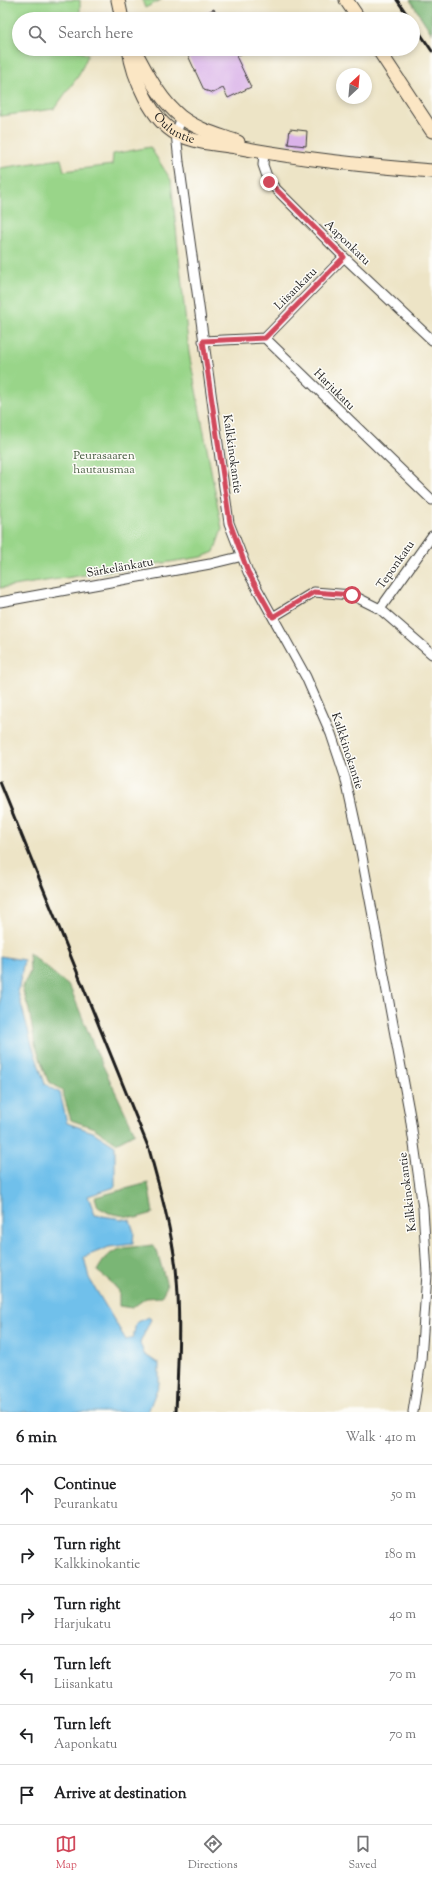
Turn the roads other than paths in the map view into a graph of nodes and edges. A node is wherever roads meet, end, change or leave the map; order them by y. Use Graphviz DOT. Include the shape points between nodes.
graph roads {
  1 [pos="118,0"];
  2 [pos="346,0"];
  3 [pos="121,12"];
  4 [pos="354,12"];
  5 [pos="130,56"];
  6 [pos="138,56"];
  7 [pos="383,56"];
  8 [pos="182,118"];
  9 [pos="432,131"];
  10 [pos="176,133"];
  11 [pos="264,152"];
  12 [pos="432,171"];
  13 [pos="344,257"];
  14 [pos="265,338"];
  15 [pos="432,340"];
  16 [pos="203,341"];
  17 [pos="432,500"];
  18 [pos="432,536"];
  19 [pos="243,556"];
  20 [pos="0,602"];
  21 [pos="380,609"];
  22 [pos="273,617"];
  23 [pos="432,654"];
  24 [pos="413,1412"];
  1 -- 3 [label="main road"];
  2 -- 4 [label="main road"];
  5 -- 10 [label="main road, Ouluntie" via="141,90 154,112"];
  6 -- 8 [label="main road, Ouluntie" via="156,90"];
  7 -- 9 [label="main road"];
  8 -- 10 [label="street, Kalkkinokantie"];
  8 -- 11 [label="main road, Ouluntie" via="207,131"];
  10 -- 11 [label="main road, Ouluntie" via="201,143"];
  10 -- 16 [label="street, Kalkkinokantie"];
  11 -- 12 [label="main road, Ouluntie" via="315,160"];
  11 -- 13 [label="street, Aaponkatu" via="263,165 269,182"];
  13 -- 14 [label="street, Liisankatu"];
  13 -- 15 [label="street, Aaponkatu"];
  14 -- 16 [label="street"];
  14 -- 17 [label="street, Harjukatu"];
  16 -- 19 [label="street, Kalkkinokantie" via="230,523"];
  18 -- 21 [label="street, Teponkatu"];
  19 -- 20 [label="street, Särkelänkatu"];
  19 -- 22 [label="street, Kalkkinokantie" via="248,572"];
  21 -- 22 [label="street" via="352,595 314,592"];
  21 -- 23 [label="street"];
  22 -- 24 [label="street, Kalkkinokantie" via="319,706 345,776 410,1116 423,1208 427,1274 421,1360"];
}
